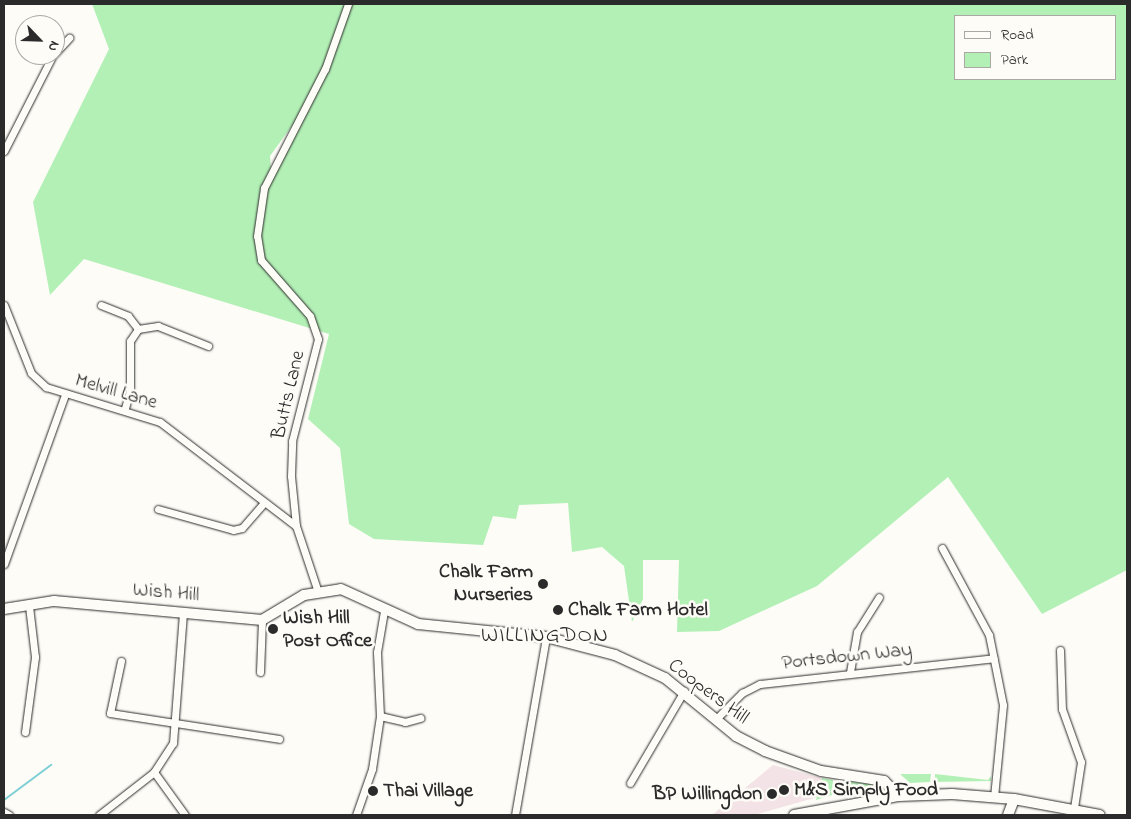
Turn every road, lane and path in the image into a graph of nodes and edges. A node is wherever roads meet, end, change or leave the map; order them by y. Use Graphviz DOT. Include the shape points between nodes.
graph roads {
  1 [pos="348,4"];
  2 [pos="69,38"];
  3 [pos="65,42"];
  4 [pos="48,65"];
  5 [pos="4,150"];
  6 [pos="4,305"];
  7 [pos="101,305"];
  8 [pos="138,329"];
  9 [pos="208,346"];
  10 [pos="64,395"];
  11 [pos="125,408"];
  12 [pos="263,504"];
  13 [pos="158,509"];
  14 [pos="296,526"];
  15 [pos="942,548"];
  16 [pos="4,564"];
  17 [pos="317,590"];
  18 [pos="879,597"];
  19 [pos="29,606"];
  20 [pos="4,609"];
  21 [pos="384,611"];
  22 [pos="183,612"];
  23 [pos="262,620"];
  24 [pos="546,637"];
  25 [pos="1060,650"];
  26 [pos="994,658"];
  27 [pos="121,661"];
  28 [pos="260,672"];
  29 [pos="850,672"];
  30 [pos="684,691"];
  31 [pos="380,716"];
  32 [pos="420,718"];
  33 [pos="716,719"];
  34 [pos="178,723"];
  35 [pos="25,732"];
  36 [pos="279,739"];
  37 [pos="154,772"];
  38 [pos="630,783"];
  39 [pos="900,796"];
  40 [pos="994,796"];
  41 [pos="1014,799"];
  42 [pos="1074,808"];
  43 [pos="4,812"];
  44 [pos="9,815"];
  45 [pos="100,815"];
  46 [pos="185,815"];
  47 [pos="356,815"];
  48 [pos="515,815"];
  49 [pos="794,815"];
  50 [pos="1008,815"];
  51 [pos="1100,815"];
  1 -- 14 [label="street, Butts Lane" via="324,69 264,188 258,213 261,260 310,316 318,339 292,441"];
  2 -- 3 [label="street"];
  4 -- 5 [label="street"];
  6 -- 10 [label="street, Melvill Lane" via="31,373 46,387"];
  7 -- 8 [label="street" via="128,316"];
  8 -- 9 [label="street" via="158,326"];
  8 -- 11 [label="street" via="128,355 130,382"];
  10 -- 11 [label="street, Melvill Lane"];
  10 -- 16 [label="street" via="62,412"];
  11 -- 12 [label="street, Melvill Lane" via="160,422 195,446"];
  12 -- 13 [label="street" via="242,528 233,530"];
  12 -- 14 [label="street, Melvill Lane"];
  14 -- 17 [label="street, Butts Lane"];
  15 -- 26 [label="street" via="974,600 990,635"];
  17 -- 21 [label="street, Coopers Hill" via="340,589"];
  17 -- 23 [label="street"];
  18 -- 29 [label="street" via="857,632"];
  19 -- 20 [label="street, Wish Hill"];
  19 -- 22 [label="street, Wish Hill" via="54,601"];
  19 -- 35 [label="street" via="35,657"];
  21 -- 24 [label="street, Coopers Hill" via="418,624"];
  21 -- 31 [label="street" via="377,652"];
  22 -- 23 [label="street, Wish Hill"];
  22 -- 34 [label="street"];
  23 -- 28 [label="street"];
  24 -- 30 [label="street, Coopers Hill" via="615,655"];
  24 -- 48 [label="street"];
  25 -- 42 [label="street" via="1062,709 1081,762"];
  26 -- 29 [label="street, Portsdown Way"];
  26 -- 40 [label="street" via="1003,705 1000,764"];
  27 -- 34 [label="street" via="110,713"];
  29 -- 33 [label="street, Portsdown Way" via="760,684 742,693"];
  30 -- 33 [label="street, Coopers Hill"];
  30 -- 38 [label="street"];
  31 -- 32 [label="street" via="405,722"];
  31 -- 47 [label="street" via="370,778"];
  33 -- 39 [label="street, Coopers Hill" via="736,736 795,764 879,780"];
  34 -- 36 [label="street"];
  34 -- 37 [label="street" via="172,743"];
  37 -- 45 [label="street"];
  37 -- 46 [label="street"];
  39 -- 40 [label="street"];
  39 -- 49 [label="street"];
  40 -- 41 [label="street"];
  41 -- 42 [label="street"];
  41 -- 50 [label="street"];
  42 -- 51 [label="street"];
  43 -- 44 [label="street"];
}
